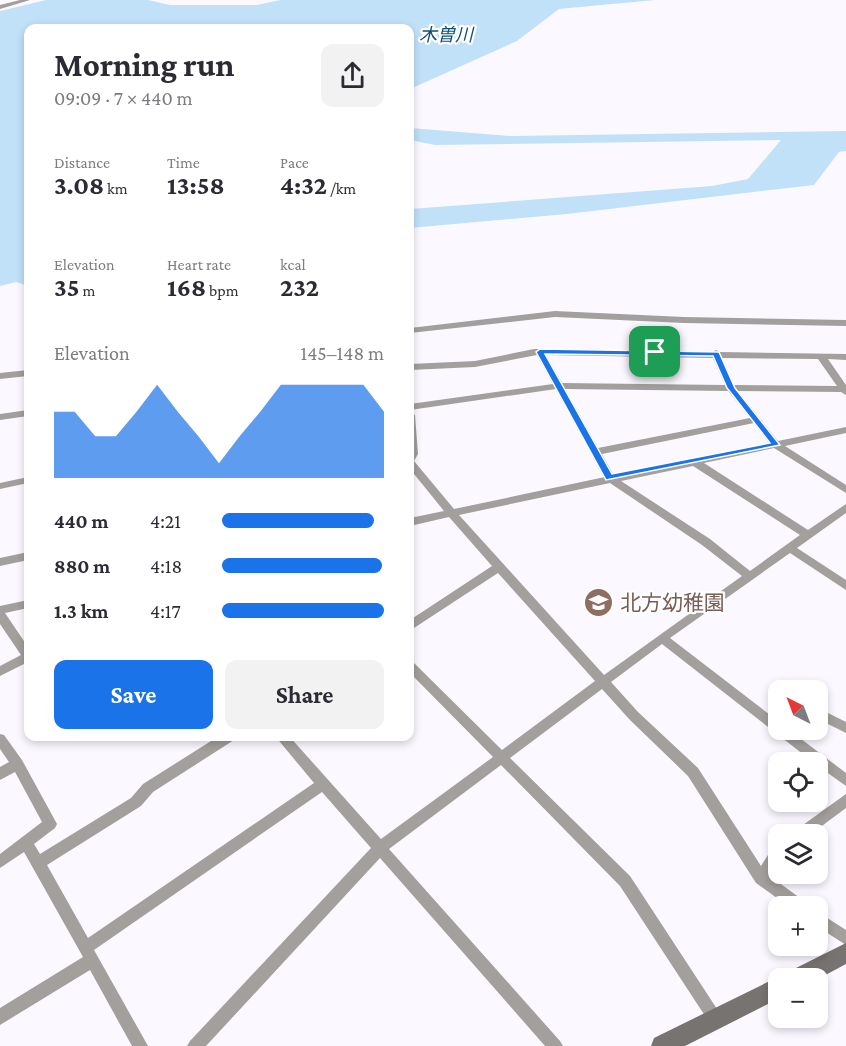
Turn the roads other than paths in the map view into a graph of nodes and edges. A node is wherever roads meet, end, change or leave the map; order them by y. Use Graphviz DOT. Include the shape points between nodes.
graph roads {
  1 [pos="27,0"];
  2 [pos="0,7"];
  3 [pos="846,323"];
  4 [pos="414,331"];
  5 [pos="540,352"];
  6 [pos="716,353"];
  7 [pos="846,357"];
  8 [pos="822,358"];
  9 [pos="414,367"];
  10 [pos="24,373"];
  11 [pos="0,376"];
  12 [pos="558,386"];
  13 [pos="731,388"];
  14 [pos="845,391"];
  15 [pos="414,406"];
  16 [pos="24,414"];
  17 [pos="0,417"];
  18 [pos="755,420"];
  19 [pos="846,430"];
  20 [pos="776,445"];
  21 [pos="595,452"];
  22 [pos="694,462"];
  23 [pos="414,466"];
  24 [pos="610,478"];
  25 [pos="24,481"];
  26 [pos="0,486"];
  27 [pos="846,490"];
  28 [pos="846,508"];
  29 [pos="451,513"];
  30 [pos="414,521"];
  31 [pos="808,535"];
  32 [pos="791,549"];
  33 [pos="24,557"];
  34 [pos="0,562"];
  35 [pos="500,566"];
  36 [pos="749,576"];
  37 [pos="846,586"];
  38 [pos="24,604"];
  39 [pos="0,610"];
  40 [pos="0,615"];
  41 [pos="414,622"];
  42 [pos="662,638"];
  43 [pos="24,650"];
  44 [pos="24,658"];
  45 [pos="414,670"];
  46 [pos="0,671"];
  47 [pos="603,681"];
  48 [pos="828,718"];
  49 [pos="768,720"];
  50 [pos="846,728"];
  51 [pos="0,739"];
  52 [pos="793,740"];
  53 [pos="222,741"];
  54 [pos="284,741"];
  55 [pos="501,756"];
  56 [pos="17,764"];
  57 [pos="0,774"];
  58 [pos="846,780"];
  59 [pos="323,784"];
  60 [pos="846,800"];
  61 [pos="814,824"];
  62 [pos="26,842"];
  63 [pos="380,848"];
  64 [pos="0,862"];
  65 [pos="38,863"];
  66 [pos="768,867"];
  67 [pos="761,878"];
  68 [pos="785,896"];
  69 [pos="828,925"];
  70 [pos="846,938"];
  71 [pos="846,953"];
  72 [pos="89,954"];
  73 [pos="817,968"];
  74 [pos="768,993"];
  75 [pos="0,1017"];
  76 [pos="716,1020"];
  77 [pos="140,1046"];
  78 [pos="195,1046"];
  79 [pos="555,1046"];
  80 [pos="662,1046"];
  1 -- 2 [label="street"];
  3 -- 4 [label="street" via="555,314"];
  5 -- 6 [label="street"];
  5 -- 9 [label="street" via="475,364"];
  5 -- 12 [label="street"];
  6 -- 8 [label="street"];
  6 -- 13 [label="street"];
  7 -- 8 [label="street"];
  8 -- 14 [label="street"];
  10 -- 11 [label="street"];
  12 -- 13 [label="street"];
  12 -- 15 [label="street"];
  12 -- 21 [label="street"];
  13 -- 14 [label="street"];
  13 -- 18 [label="street"];
  16 -- 17 [label="street"];
  18 -- 20 [label="street"];
  18 -- 21 [label="street"];
  19 -- 20 [label="street"];
  20 -- 22 [label="street"];
  20 -- 27 [label="street"];
  21 -- 24 [label="street"];
  22 -- 24 [label="street"];
  22 -- 31 [label="street"];
  23 -- 29 [label="street"];
  24 -- 29 [label="street" via="574,489"];
  24 -- 36 [label="street" via="706,542"];
  25 -- 26 [label="street"];
  28 -- 31 [label="street"];
  29 -- 30 [label="street"];
  29 -- 35 [label="street"];
  31 -- 32 [label="street"];
  32 -- 36 [label="street"];
  32 -- 37 [label="street"];
  33 -- 34 [label="street"];
  35 -- 41 [label="street"];
  35 -- 47 [label="street"];
  36 -- 42 [label="street"];
  38 -- 39 [label="street"];
  40 -- 43 [label="street"];
  42 -- 47 [label="street"];
  42 -- 49 [label="street"];
  44 -- 46 [label="street"];
  45 -- 55 [label="street"];
  47 -- 55 [label="street"];
  47 -- 67 [label="street" via="693,772"];
  48 -- 50 [label="street"];
  51 -- 56 [label="street"];
  52 -- 58 [label="street"];
  53 -- 65 [label="street" via="148,789 136,802"];
  54 -- 59 [label="street"];
  55 -- 63 [label="street"];
  55 -- 76 [label="street" via="625,881"];
  56 -- 57 [label="street"];
  56 -- 62 [label="street" via="50,824"];
  59 -- 63 [label="street"];
  59 -- 72 [label="street"];
  60 -- 61 [label="street"];
  62 -- 64 [label="street"];
  62 -- 65 [label="street"];
  63 -- 78 [label="street"];
  63 -- 79 [label="street"];
  65 -- 72 [label="street"];
  66 -- 67 [label="street"];
  67 -- 68 [label="street"];
  69 -- 70 [label="street"];
  71 -- 73 [label="main road"];
  72 -- 75 [label="street"];
  72 -- 77 [label="street"];
  74 -- 76 [label="main road"];
  76 -- 80 [label="main road"];
}
